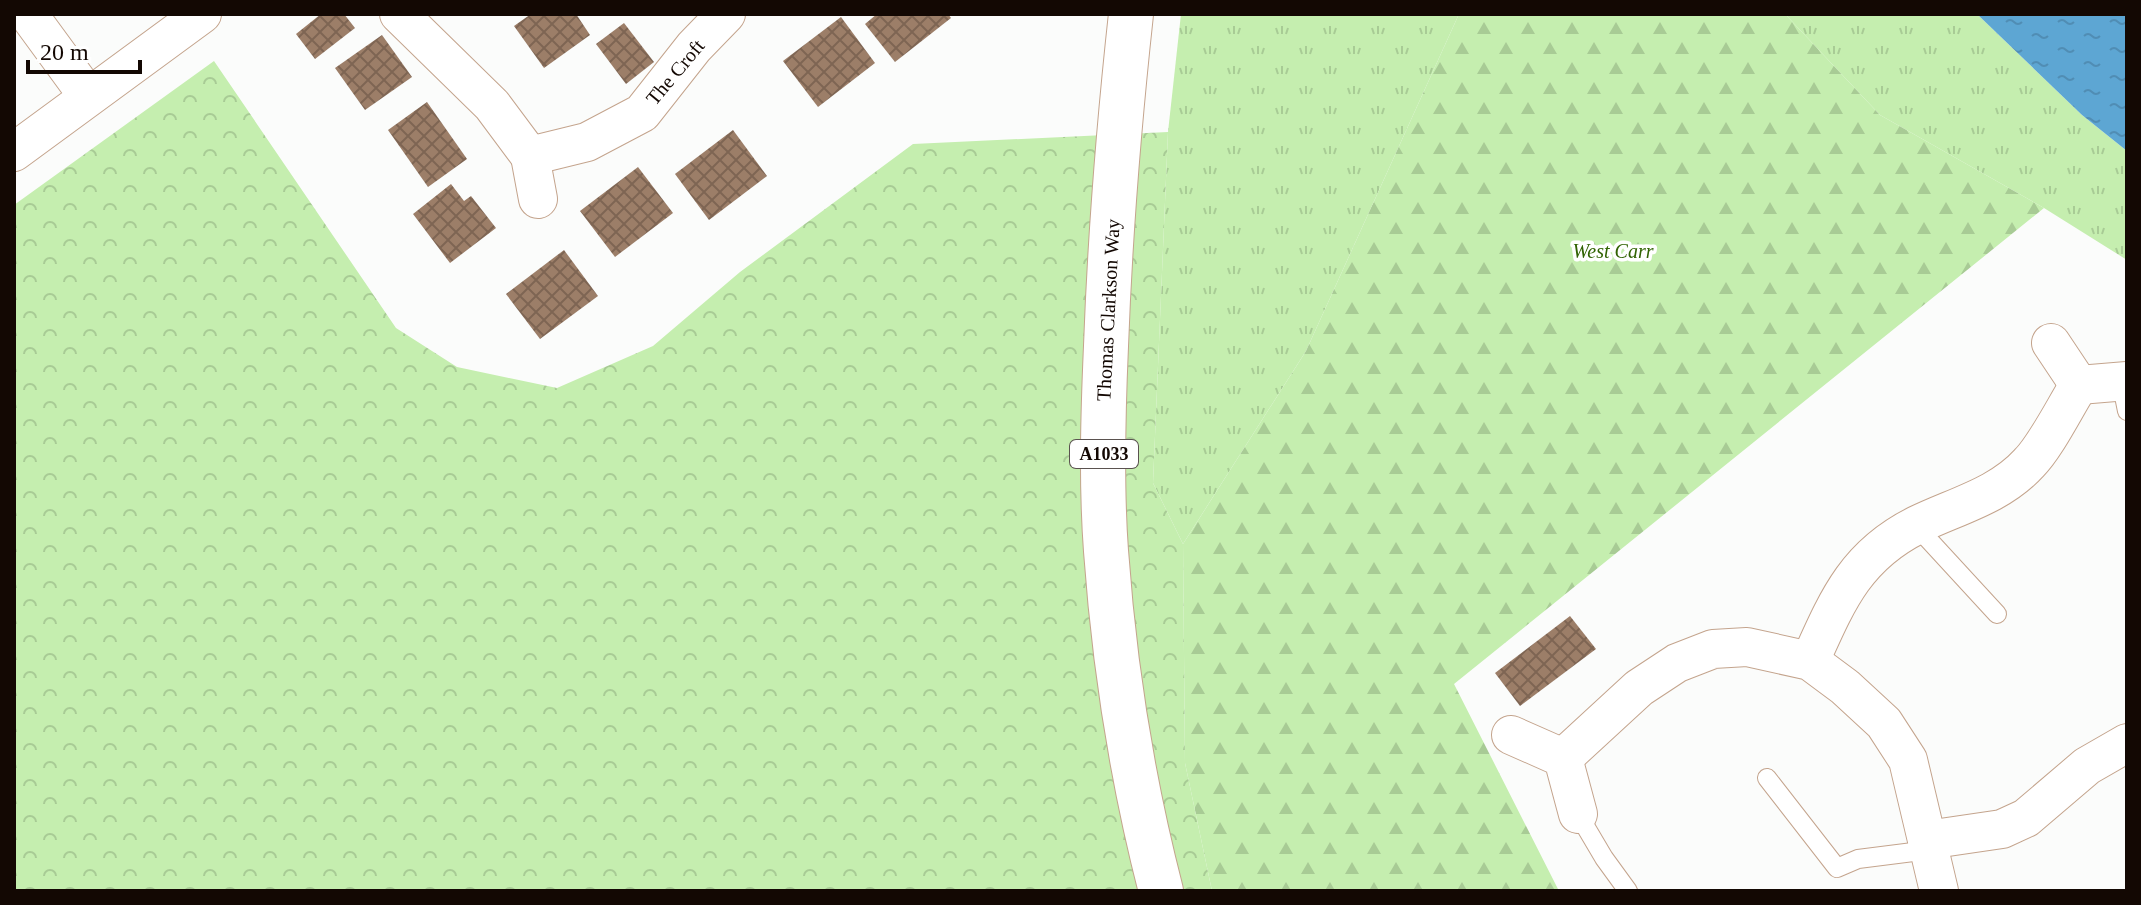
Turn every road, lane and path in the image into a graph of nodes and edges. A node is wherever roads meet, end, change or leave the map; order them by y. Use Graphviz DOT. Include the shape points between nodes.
graph roads {
  1 [pos="26,14"];
  2 [pos="202,14"];
  3 [pos="399,14"];
  4 [pos="726,14"];
  5 [pos="1131,14"];
  6 [pos="14,21"];
  7 [pos="88,96"];
  8 [pos="14,152"];
  9 [pos="530,156"];
  10 [pos="538,199"];
  11 [pos="2051,343"];
  12 [pos="2079,385"];
  13 [pos="2125,391"];
  14 [pos="1916,526"];
  15 [pos="1997,614"];
  16 [pos="1810,661"];
  17 [pos="1511,735"];
  18 [pos="2127,743"];
  19 [pos="1563,758"];
  20 [pos="1767,778"];
  21 [pos="1578,814"];
  22 [pos="1928,845"];
  23 [pos="1161,891"];
  24 [pos="1628,891"];
  25 [pos="1939,891"];
  1 -- 6 [label="street"];
  1 -- 7 [label="street"];
  2 -- 7 [label="street"];
  3 -- 9 [label="street" via="492,105"];
  4 -- 9 [label="street, The Croft" via="642,113 587,142"];
  5 -- 23 [label="highway, Thomas Clarkson Way / A1033" via="1108,284 1106,550 1122,696"];
  7 -- 8 [label="street"];
  9 -- 10 [label="street"];
  11 -- 12 [label="street"];
  12 -- 13 [label="street"];
  12 -- 14 [label="street" via="2030,463 1987,496"];
  14 -- 15 [label="lane"];
  14 -- 16 [label="street" via="1880,548 1853,576"];
  16 -- 19 [label="street" via="1747,647 1713,649 1677,663 1639,688"];
  16 -- 22 [label="street" via="1884,723 1908,760"];
  17 -- 19 [label="street"];
  18 -- 22 [label="street" via="2087,766 2026,818 2002,829"];
  19 -- 21 [label="street"];
  20 -- 22 [label="lane" via="1837,868"];
  21 -- 24 [label="lane"];
  22 -- 25 [label="street"];
}
